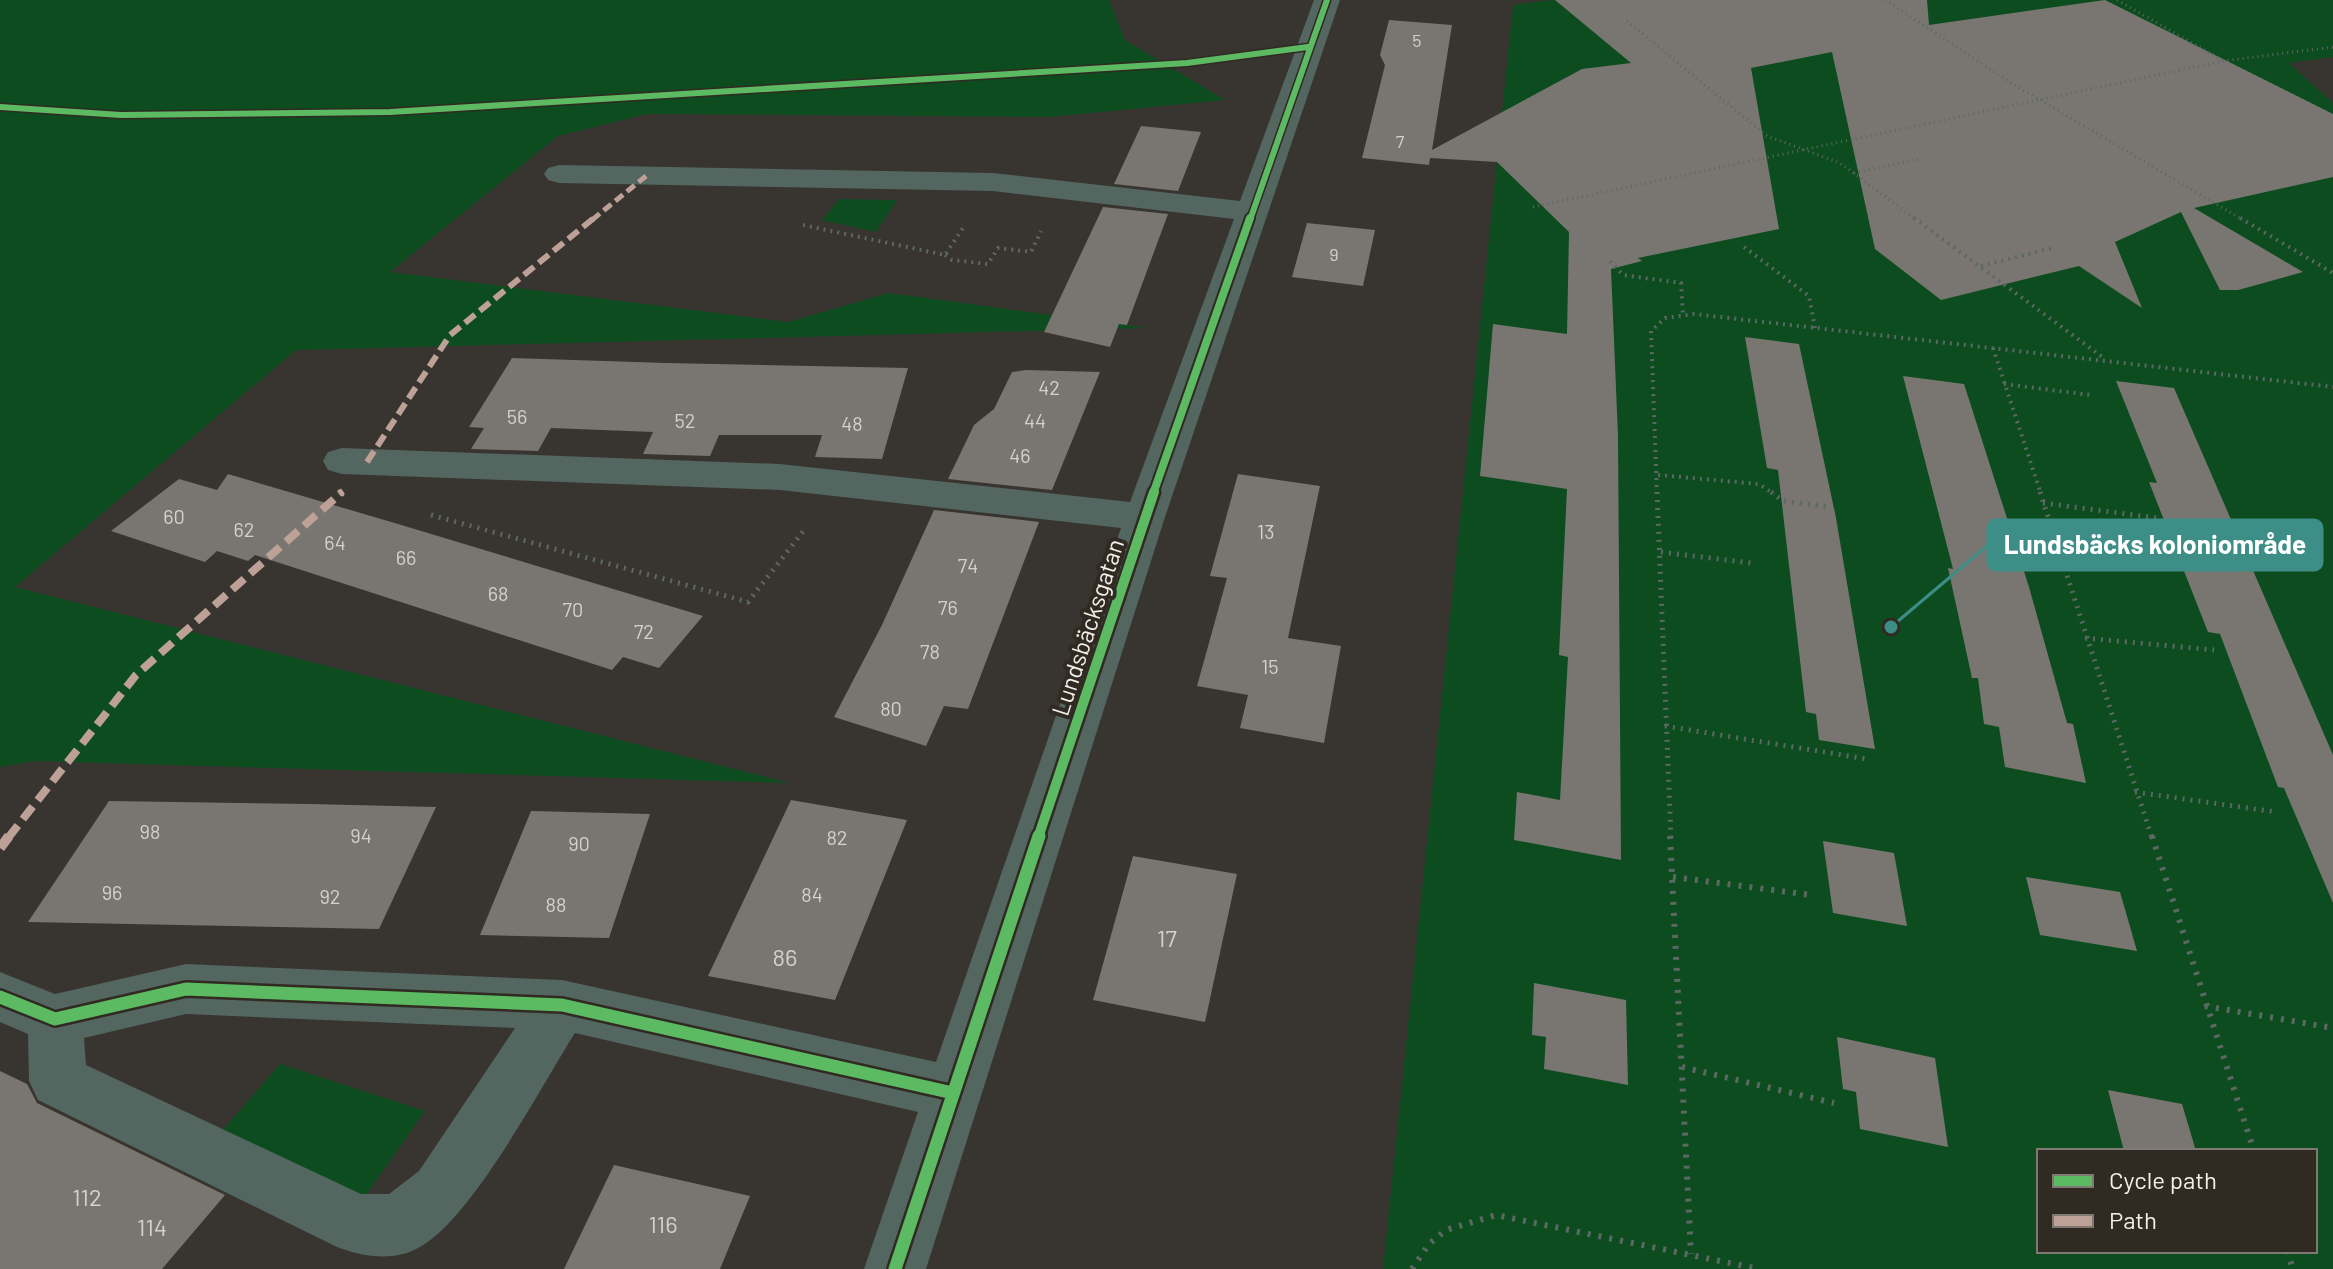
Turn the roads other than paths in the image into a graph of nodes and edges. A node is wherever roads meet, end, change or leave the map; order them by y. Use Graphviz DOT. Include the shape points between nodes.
graph roads {
  1 [pos="1327,0"];
  2 [pos="559,174"];
  3 [pos="1251,212"];
  4 [pos="342,461"];
  5 [pos="1145,517"];
  6 [pos="0,997"];
  7 [pos="562,1005"];
  8 [pos="55,1019"];
  9 [pos="953,1093"];
  10 [pos="895,1269"];
  1 -- 3 [label="street, Lundsbäcksgatan"];
  2 -- 3 [label="street" via="993,182"];
  3 -- 5 [label="street, Lundsbäcksgatan"];
  4 -- 5 [label="street" via="842,482"];
  5 -- 9 [label="street, Lundsbäcksgatan"];
  6 -- 8 [label="street"];
  7 -- 8 [label="street" via="186,989"];
  7 -- 8 [label="street" via="440,1192 400,1225 359,1225 58,1081"];
  7 -- 9 [label="street"];
  9 -- 10 [label="street, Lundsbäcksgatan"];
}
